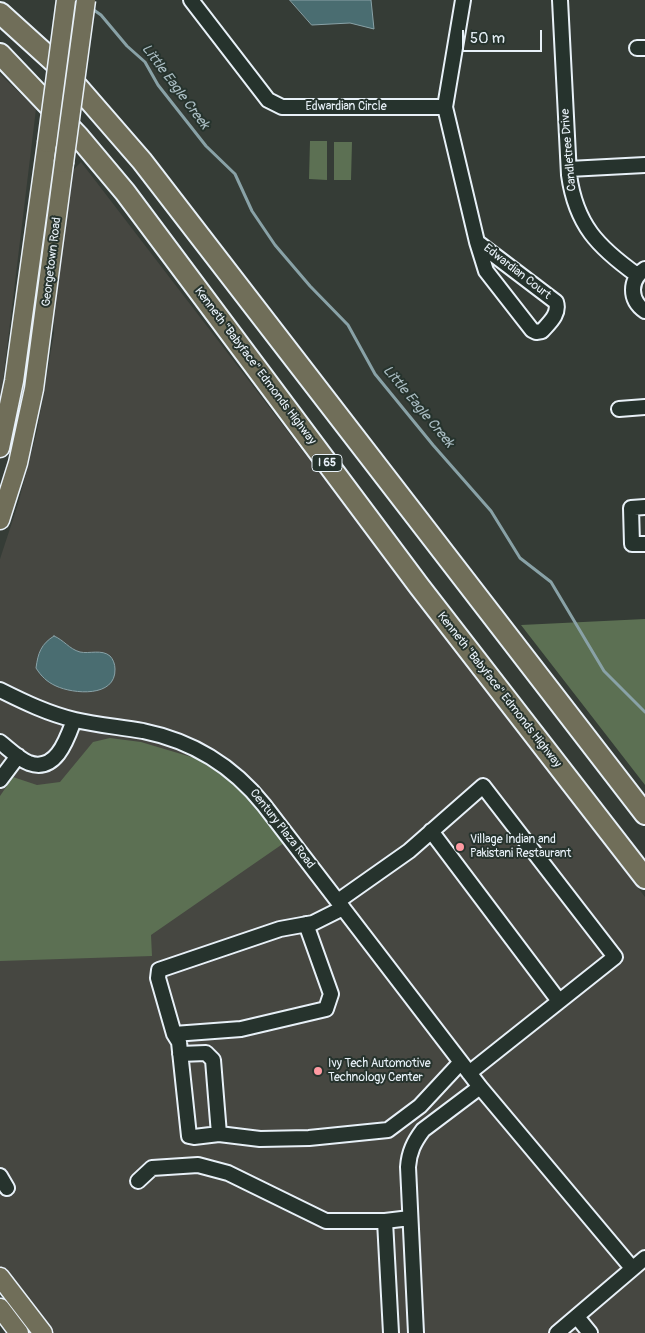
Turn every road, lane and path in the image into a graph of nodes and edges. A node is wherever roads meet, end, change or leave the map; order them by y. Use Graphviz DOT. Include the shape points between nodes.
graph roads {
  1 [pos="66,0"];
  2 [pos="86,0"];
  3 [pos="191,0"];
  4 [pos="463,0"];
  5 [pos="560,0"];
  6 [pos="0,13"];
  7 [pos="0,54"];
  8 [pos="445,107"];
  9 [pos="645,166"];
  10 [pos="569,169"];
  11 [pos="477,242"];
  12 [pos="641,272"];
  13 [pos="645,311"];
  14 [pos="645,407"];
  15 [pos="619,410"];
  16 [pos="0,448"];
  17 [pos="645,507"];
  18 [pos="0,520"];
  19 [pos="645,544"];
  20 [pos="0,690"];
  21 [pos="74,720"];
  22 [pos="0,742"];
  23 [pos="18,756"];
  24 [pos="0,780"];
  25 [pos="645,814"];
  26 [pos="431,831"];
  27 [pos="645,878"];
  28 [pos="340,905"];
  29 [pos="306,924"];
  30 [pos="559,1001"];
  31 [pos="174,1034"];
  32 [pos="180,1054"];
  33 [pos="465,1068"];
  34 [pos="480,1087"];
  35 [pos="219,1134"];
  36 [pos="138,1180"];
  37 [pos="410,1218"];
  38 [pos="385,1221"];
  39 [pos="645,1258"];
  40 [pos="632,1268"];
  41 [pos="0,1278"];
  42 [pos="0,1308"];
  43 [pos="577,1317"];
  44 [pos="20,1333"];
  45 [pos="43,1333"];
  46 [pos="391,1333"];
  47 [pos="416,1333"];
  48 [pos="558,1333"];
  49 [pos="590,1333"];
  1 -- 16 [label="main road, Georgetown Road, bridge" via="14,381"];
  2 -- 18 [label="main road, Georgetown Road, bridge" via="34,389 18,463"];
  3 -- 8 [label="street, Edwardian Circle" via="268,100 276,105"];
  4 -- 8 [label="street"];
  5 -- 10 [label="street, Candletree Drive"];
  6 -- 25 [label="highway" via="62,70 142,161"];
  7 -- 27 [label="highway, Kenneth \"Babyface\" Edmonds Highway / I 65" via="78,136 125,192 419,586"];
  8 -- 11 [label="street, Edwardian Court"];
  9 -- 10 [label="street"];
  10 -- 12 [label="street, Candletree Drive" via="576,205 589,232 612,258"];
  11 -- 11 [label="street, Edwardian Court" via="556,302 556,314 542,331 532,330 487,273"];
  12 -- 13 [label="street, Candletree Drive" via="634,282 634,298"];
  14 -- 15 [label="street"];
  17 -- 19 [label="street" via="631,508 632,544"];
  20 -- 21 [label="street, Century Plaza Road"];
  21 -- 23 [label="street" via="57,755 47,764 36,765"];
  21 -- 28 [label="street, Century Plaza Road" via="163,736 194,748 224,766 254,793"];
  22 -- 23 [label="street"];
  23 -- 24 [label="street"];
  26 -- 28 [label="street"];
  26 -- 30 [label="street"];
  26 -- 30 [label="street" via="483,786 615,957"];
  28 -- 29 [label="street" via="313,923"];
  28 -- 33 [label="street, Century Plaza Road"];
  29 -- 31 [label="street" via="280,929 159,970 158,978"];
  29 -- 31 [label="street" via="331,994 326,1009 241,1029"];
  30 -- 33 [label="street"];
  31 -- 32 [label="street"];
  32 -- 35 [label="street" via="206,1054 212,1060"];
  32 -- 35 [label="street" via="189,1136"];
  33 -- 34 [label="street, Century Plaza Road"];
  33 -- 35 [label="street" via="388,1130 260,1140"];
  34 -- 37 [label="street" via="423,1130 416,1139 409,1153"];
  34 -- 40 [label="street, Century Plaza Road"];
  36 -- 38 [label="street" via="152,1168 198,1165 228,1173 326,1221"];
  37 -- 38 [label="street"];
  37 -- 47 [label="street"];
  38 -- 46 [label="street"];
  39 -- 40 [label="street"];
  40 -- 43 [label="street"];
  41 -- 45 [label="main road"];
  42 -- 44 [label="main road"];
  43 -- 48 [label="street"];
  43 -- 49 [label="street"];
}
